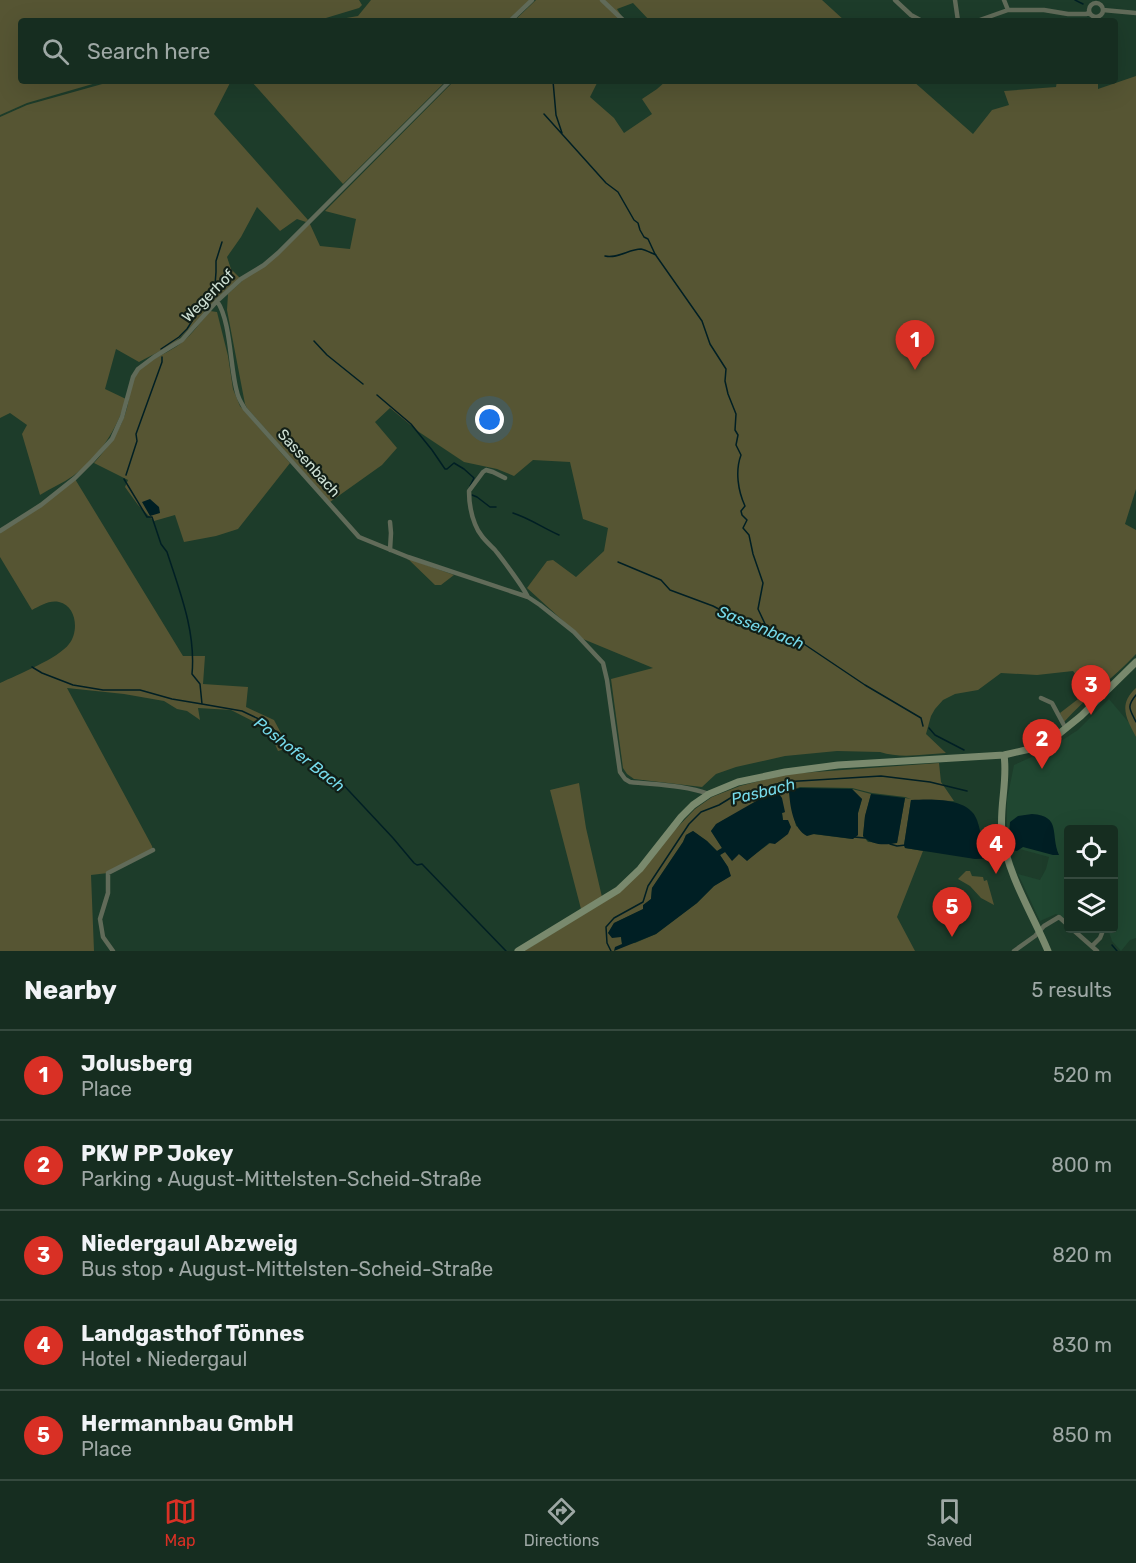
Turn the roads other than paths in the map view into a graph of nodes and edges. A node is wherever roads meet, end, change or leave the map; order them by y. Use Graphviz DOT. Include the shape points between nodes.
graph roads {
  1 [pos="532,0"];
  2 [pos="602,0"];
  3 [pos="895,0"];
  4 [pos="955,0"];
  5 [pos="1004,0"];
  6 [pos="1091,2"];
  7 [pos="1100,2"];
  8 [pos="1008,10"];
  9 [pos="1103,10"];
  10 [pos="1089,13"];
  11 [pos="1136,13"];
  12 [pos="513,18"];
  13 [pos="621,18"];
  14 [pos="916,18"];
  15 [pos="959,18"];
  16 [pos="985,18"];
  17 [pos="447,84"];
  18 [pos="217,301"];
  19 [pos="505,478"];
  20 [pos="390,522"];
  21 [pos="0,531"];
  22 [pos="390,550"];
  23 [pos="528,597"];
  24 [pos="1136,662"];
  25 [pos="1041,698"];
  26 [pos="1066,729"];
  27 [pos="1004,755"];
  28 [pos="709,794"];
  29 [pos="153,850"];
  30 [pos="1064,922"];
  31 [pos="1040,931"];
  32 [pos="1077,933"];
  33 [pos="1102,933"];
  34 [pos="1092,946"];
  35 [pos="113,951"];
  36 [pos="518,951"];
  37 [pos="1014,951"];
  38 [pos="1048,951"];
  39 [pos="1097,951"];
  1 -- 12 [label="street"];
  2 -- 13 [label="street"];
  3 -- 14 [label="street"];
  4 -- 15 [label="street"];
  5 -- 8 [label="street"];
  6 -- 7 [label="street"];
  6 -- 10 [label="street"];
  7 -- 9 [label="street"];
  8 -- 10 [label="street"];
  8 -- 16 [label="street"];
  9 -- 10 [label="street" via="1098,17"];
  9 -- 11 [label="street"];
  17 -- 18 [label="street, Wegerhof" via="278,253"];
  18 -- 21 [label="street, Wegerhof" via="182,340 135,372 117,430 92,461 41,505"];
  18 -- 22 [label="street, Sassenbach" via="237,394 245,409 359,537"];
  19 -- 23 [label="street, Sassenbach" via="483,472 469,491 469,499 479,533"];
  20 -- 22 [label="street"];
  22 -- 23 [label="street, Sassenbach"];
  23 -- 28 [label="street, Sassenbach" via="574,632 603,663 620,772 625,779"];
  24 -- 26 [label="main road"];
  25 -- 26 [label="street" via="1052,703"];
  26 -- 27 [label="main road" via="1039,746"];
  27 -- 28 [label="main road" via="785,772 738,782"];
  27 -- 31 [label="main road" via="1003,840 1014,877"];
  28 -- 36 [label="main road" via="681,817 618,890"];
  29 -- 35 [label="street" via="108,873 108,893 100,919 103,937"];
  30 -- 31 [label="street" via="1059,917"];
  31 -- 37 [label="street"];
  31 -- 38 [label="main road"];
  32 -- 34 [label="street"];
  33 -- 34 [label="street"];
  34 -- 39 [label="street"];
}
